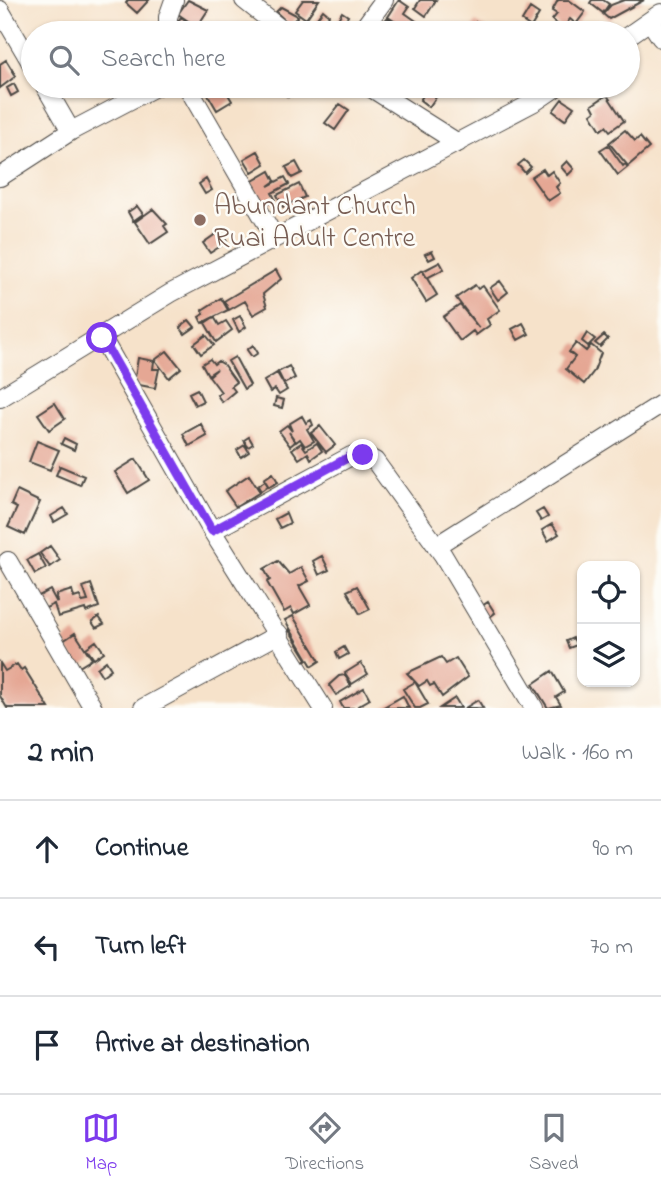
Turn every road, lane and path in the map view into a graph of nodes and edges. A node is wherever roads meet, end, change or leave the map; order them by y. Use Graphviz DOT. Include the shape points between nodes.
graph roads {
  1 [pos="174,0"];
  2 [pos="244,0"];
  3 [pos="384,0"];
  4 [pos="0,10"];
  5 [pos="656,17"];
  6 [pos="168,21"];
  7 [pos="271,21"];
  8 [pos="369,21"];
  9 [pos="640,28"];
  10 [pos="661,38"];
  11 [pos="21,46"];
  12 [pos="52,98"];
  13 [pos="134,98"];
  14 [pos="194,98"];
  15 [pos="387,98"];
  16 [pos="542,98"];
  17 [pos="71,131"];
  18 [pos="458,143"];
  19 [pos="0,177"];
  20 [pos="275,238"];
  21 [pos="102,338"];
  22 [pos="0,398"];
  23 [pos="661,404"];
  24 [pos="212,531"];
  25 [pos="436,546"];
  26 [pos="8,561"];
  27 [pos="278,634"];
  28 [pos="93,708"];
  29 [pos="144,708"];
  30 [pos="323,708"];
  31 [pos="534,708"];
  1 -- 6 [label="street"];
  2 -- 7 [label="street"];
  3 -- 8 [label="street"];
  4 -- 11 [label="street"];
  5 -- 9 [label="street"];
  5 -- 10 [label="street"];
  12 -- 17 [label="street"];
  13 -- 17 [label="street"];
  14 -- 20 [label="street"];
  15 -- 18 [label="street"];
  16 -- 18 [label="street"];
  17 -- 19 [label="street"];
  18 -- 20 [label="street"];
  20 -- 21 [label="street" via="171,293"];
  21 -- 22 [label="street"];
  21 -- 24 [label="street"];
  23 -- 25 [label="street"];
  24 -- 25 [label="street" via="351,456 363,455 375,461"];
  24 -- 27 [label="street"];
  25 -- 31 [label="street"];
  26 -- 28 [label="street"];
  27 -- 29 [label="street"];
  27 -- 30 [label="street"];
}
